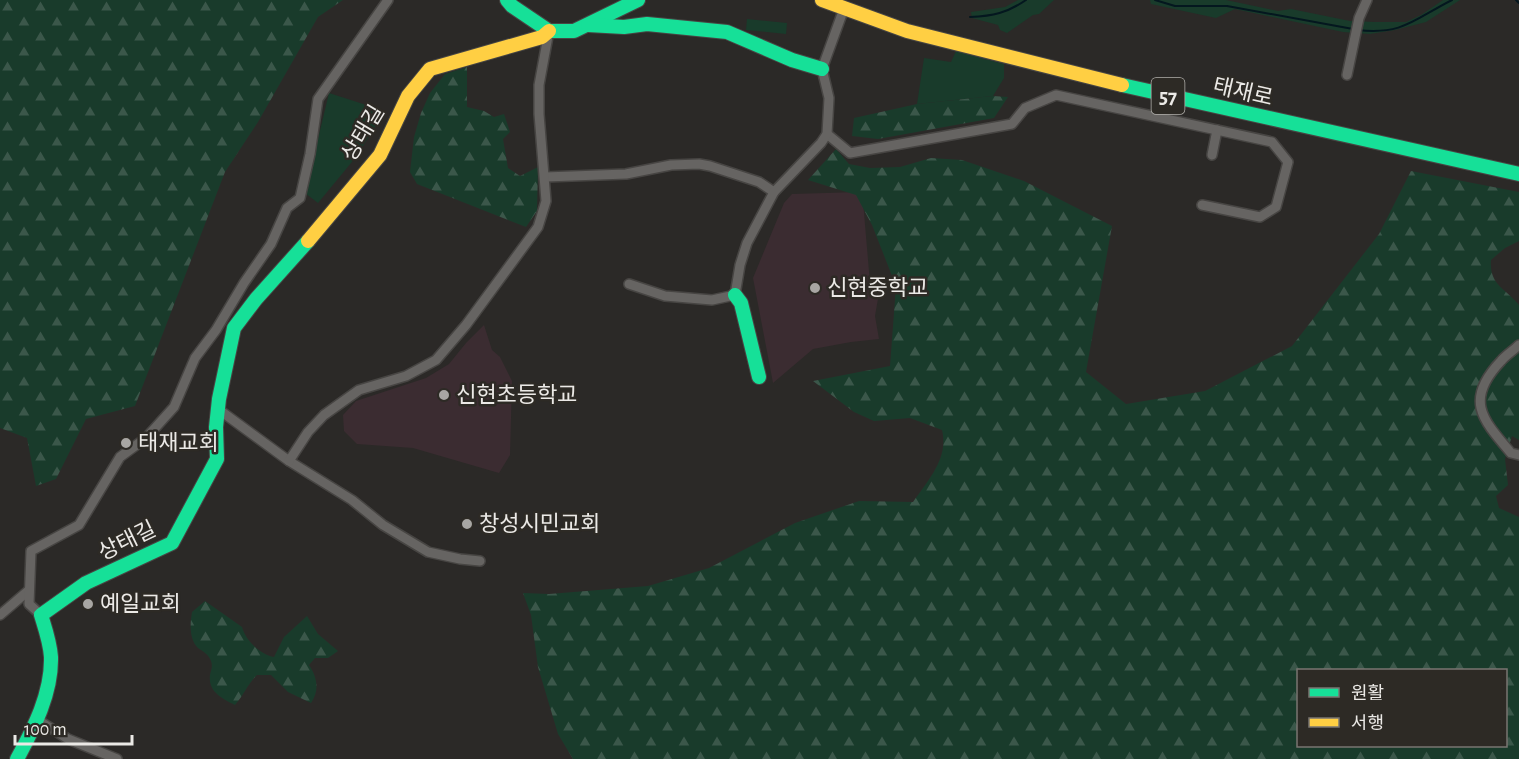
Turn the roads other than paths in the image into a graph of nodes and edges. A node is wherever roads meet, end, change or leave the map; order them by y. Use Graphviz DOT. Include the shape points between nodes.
graph roads {
  1 [pos="388,0"];
  2 [pos="507,0"];
  3 [pos="820,0"];
  4 [pos="1367,0"];
  5 [pos="637,1"];
  6 [pos="842,14"];
  7 [pos="647,24"];
  8 [pos="588,25"];
  9 [pos="894,28"];
  10 [pos="549,32"];
  11 [pos="822,69"];
  12 [pos="1347,75"];
  13 [pos="1217,130"];
  14 [pos="827,134"];
  15 [pos="1212,155"];
  16 [pos="1519,168"];
  17 [pos="1519,174"];
  18 [pos="545,177"];
  19 [pos="774,192"];
  20 [pos="1202,205"];
  21 [pos="629,284"];
  22 [pos="735,295"];
  23 [pos="216,330"];
  24 [pos="232,341"];
  25 [pos="1519,345"];
  26 [pos="759,377"];
  27 [pos="218,409"];
  28 [pos="1519,455"];
  29 [pos="289,460"];
  30 [pos="480,561"];
  31 [pos="28,591"];
  32 [pos="0,615"];
  33 [pos="41,615"];
  34 [pos="38,720"];
  35 [pos="17,759"];
  36 [pos="117,759"];
  1 -- 23 [label="street" via="318,99 300,198 287,207 271,244"];
  2 -- 10 [label="main road"];
  3 -- 6 [label="main road"];
  3 -- 9 [label="main road, 태재로 / 57"];
  3 -- 16 [label="main road, 태재로 / 57" via="1144,86"];
  4 -- 12 [label="street" via="1359,18"];
  5 -- 7 [label="main road"];
  5 -- 8 [label="main road"];
  6 -- 9 [label="main road"];
  6 -- 11 [label="street"];
  7 -- 8 [label="main road"];
  7 -- 11 [label="main road" via="727,32"];
  8 -- 10 [label="main road, 상태길" via="574,31"];
  9 -- 17 [label="main road, 태재로 / 57" via="1210,106"];
  10 -- 18 [label="street" via="539,85"];
  10 -- 24 [label="main road, 상태길" via="430,69 408,96 380,155 256,299 234,328"];
  11 -- 14 [label="street" via="829,98"];
  13 -- 14 [label="street" via="1056,95 1025,108 1012,124 850,153"];
  13 -- 15 [label="street"];
  13 -- 20 [label="street" via="1272,142 1288,162 1276,207 1260,217"];
  14 -- 19 [label="street"];
  18 -- 19 [label="street" via="626,174 699,164 759,182"];
  18 -- 29 [label="street" via="546,201 538,227 436,360 406,376 359,390 324,415"];
  19 -- 22 [label="street" via="747,243"];
  21 -- 22 [label="street" via="665,296 712,300"];
  22 -- 26 [label="main road" via="741,303"];
  23 -- 24 [label="street"];
  23 -- 31 [label="street" via="195,358 174,407 146,438 120,457 79,525 31,552"];
  24 -- 27 [label="main road, 상태길"];
  25 -- 28 [label="street" via="1501,360 1479,394 1481,414 1511,453"];
  27 -- 29 [label="street"];
  27 -- 33 [label="main road, 상태길" via="218,459 172,543 86,583"];
  29 -- 30 [label="street" via="428,552"];
  31 -- 32 [label="street"];
  31 -- 33 [label="street" via="29,604"];
  33 -- 34 [label="main road" via="51,656"];
  34 -- 35 [label="main road"];
  34 -- 36 [label="street" via="68,739"];
}
